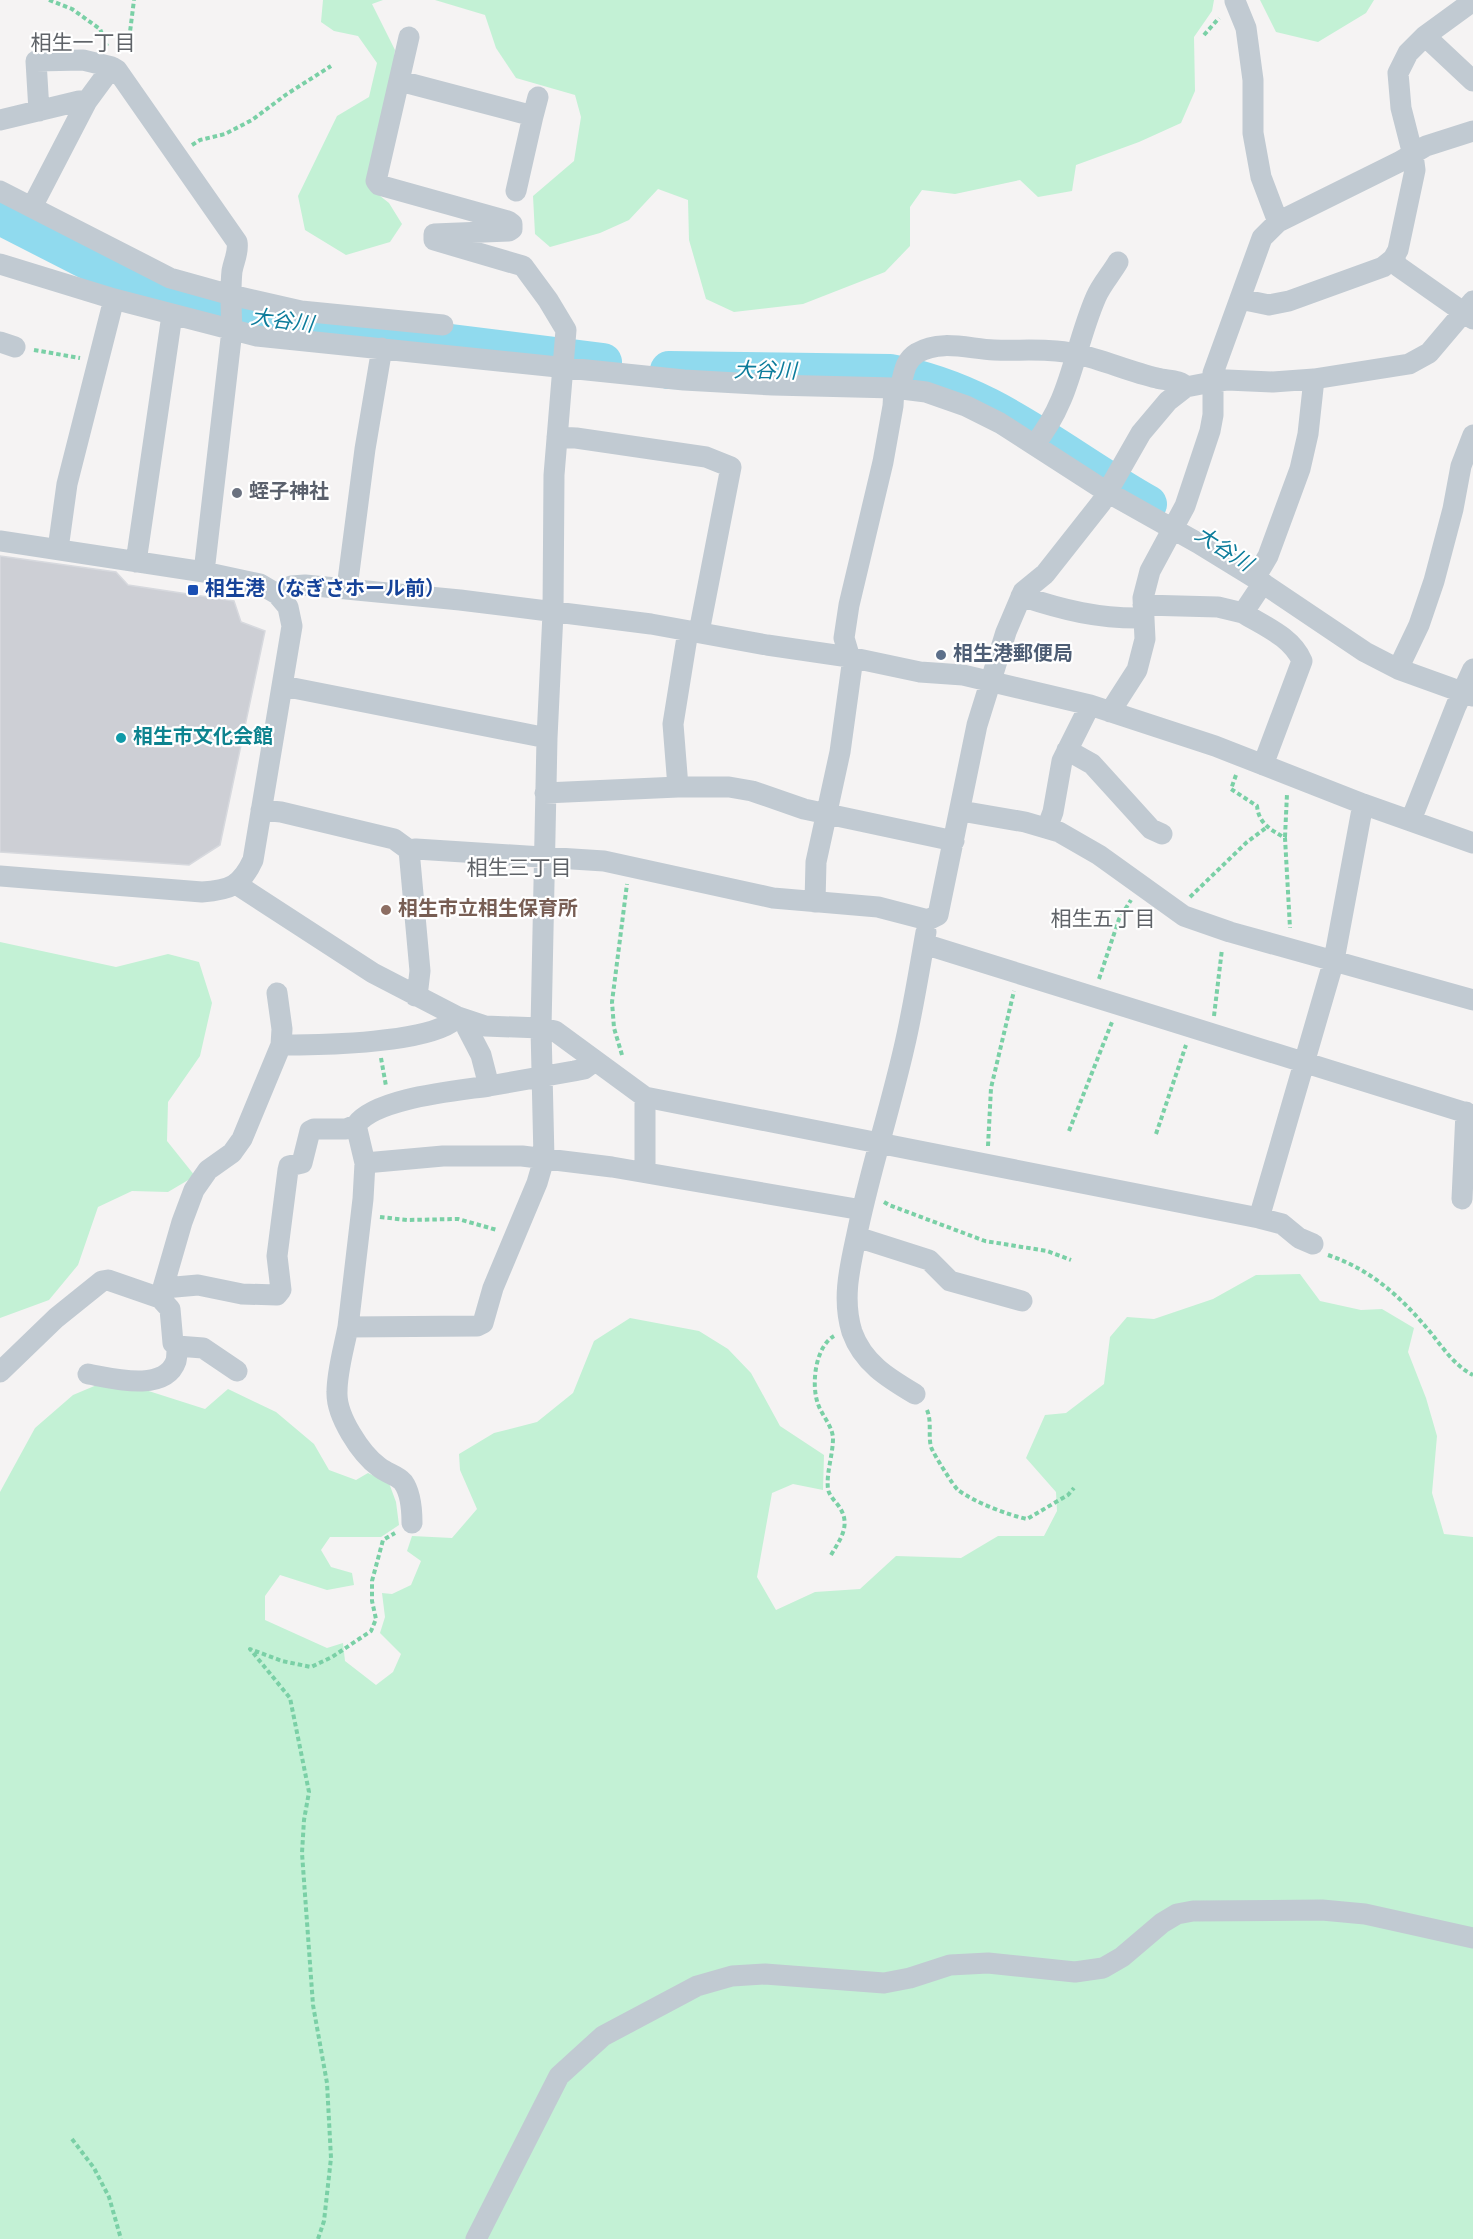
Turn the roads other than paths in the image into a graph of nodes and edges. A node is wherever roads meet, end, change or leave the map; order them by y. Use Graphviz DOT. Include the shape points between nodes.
graph roads {
  1 [pos="1235,1"];
  2 [pos="1473,1"];
  3 [pos="1425,36"];
  4 [pos="409,37"];
  5 [pos="112,67"];
  6 [pos="400,81"];
  7 [pos="1473,81"];
  8 [pos="87,101"];
  9 [pos="39,111"];
  10 [pos="0,120"];
  11 [pos="1473,131"];
  12 [pos="1413,155"];
  13 [pos="0,191"];
  14 [pos="516,191"];
  15 [pos="32,207"];
  16 [pos="1278,222"];
  17 [pos="1393,259"];
  18 [pos="1118,262"];
  19 [pos="0,264"];
  20 [pos="231,298"];
  21 [pos="114,299"];
  22 [pos="1240,299"];
  23 [pos="1470,310"];
  24 [pos="172,315"];
  25 [pos="443,325"];
  26 [pos="232,327"];
  27 [pos="382,348"];
  28 [pos="1077,354"];
  29 [pos="563,366"];
  30 [pos="1314,379"];
  31 [pos="900,380"];
  32 [pos="1212,382"];
  33 [pos="1186,387"];
  34 [pos="1473,435"];
  35 [pos="557,437"];
  36 [pos="1041,437"];
  37 [pos="1109,489"];
  38 [pos="1177,519"];
  39 [pos="0,541"];
  40 [pos="58,549"];
  41 [pos="136,561"];
  42 [pos="204,572"];
  43 [pos="1259,578"];
  44 [pos="347,588"];
  45 [pos="277,594"];
  46 [pos="1021,596"];
  47 [pos="1144,611"];
  48 [pos="553,613"];
  49 [pos="1243,614"];
  50 [pos="693,631"];
  51 [pos="849,657"];
  52 [pos="1402,661"];
  53 [pos="1473,669"];
  54 [pos="989,682"];
  55 [pos="283,686"];
  56 [pos="1468,694"];
  57 [pos="1100,709"];
  58 [pos="547,738"];
  59 [pos="1067,750"];
  60 [pos="1263,765"];
  61 [pos="678,787"];
  62 [pos="545,793"];
  63 [pos="1363,804"];
  64 [pos="261,810"];
  65 [pos="961,811"];
  66 [pos="825,812"];
  67 [pos="1411,820"];
  68 [pos="1047,828"];
  69 [pos="1162,834"];
  70 [pos="954,841"];
  71 [pos="1473,843"];
  72 [pos="408,850"];
  73 [pos="545,858"];
  74 [pos="0,876"];
  75 [pos="236,884"];
  76 [pos="815,902"];
  77 [pos="928,920"];
  78 [pos="924,944"];
  79 [pos="1334,960"];
  80 [pos="277,993"];
  81 [pos="415,996"];
  82 [pos="1473,1000"];
  83 [pos="463,1020"];
  84 [pos="541,1028"];
  85 [pos="280,1046"];
  86 [pos="596,1060"];
  87 [pos="1304,1062"];
  88 [pos="542,1077"];
  89 [pos="489,1086"];
  90 [pos="645,1097"];
  91 [pos="1470,1114"];
  92 [pos="356,1125"];
  93 [pos="879,1144"];
  94 [pos="544,1159"];
  95 [pos="365,1163"];
  96 [pos="645,1172"];
  97 [pos="1462,1199"];
  98 [pos="862,1210"];
  99 [pos="1259,1218"];
  100 [pos="857,1237"];
  101 [pos="1313,1244"];
  102 [pos="162,1293"];
  103 [pos="1022,1302"];
  104 [pos="348,1328"];
  105 [pos="177,1346"];
  106 [pos="237,1371"];
  107 [pos="0,1372"];
  108 [pos="88,1374"];
  109 [pos="915,1394"];
  110 [pos="412,1523"];
  111 [pos="1473,1938"];
  112 [pos="476,2239"];
  1 -- 16 [label="street" via="1246,28 1259,166"];
  2 -- 3 [label="street"];
  3 -- 7 [label="street"];
  3 -- 12 [label="street" via="1408,53 1398,73 1401,108"];
  4 -- 6 [label="street"];
  5 -- 8 [label="street"];
  5 -- 9 [label="street" via="83,60 36,61"];
  5 -- 20 [label="street" via="237,242"];
  6 -- 14 [label="street" via="535,107"];
  6 -- 29 [label="street" via="376,181 508,221 512,225 509,231 434,234 434,240 523,266 566,330"];
  8 -- 9 [label="street"];
  8 -- 15 [label="street"];
  9 -- 10 [label="street"];
  11 -- 12 [label="street" via="1426,146"];
  12 -- 16 [label="street"];
  12 -- 17 [label="street" via="1414,171"];
  13 -- 15 [label="street"];
  15 -- 20 [label="street" via="170,278"];
  16 -- 22 [label="street" via="1262,238"];
  17 -- 22 [label="street" via="1383,267 1289,301 1269,305"];
  17 -- 23 [label="street" via="1399,267"];
  18 -- 28 [label="street" via="1096,296"];
  19 -- 21 [label="street"];
  20 -- 25 [label="street" via="301,311"];
  20 -- 26 [label="street"];
  21 -- 24 [label="street"];
  21 -- 40 [label="street" via="67,484"];
  22 -- 32 [label="street"];
  23 -- 30 [label="street" via="1429,353 1409,364"];
  24 -- 26 [label="street"];
  24 -- 41 [label="street"];
  26 -- 27 [label="street" via="257,336"];
  26 -- 42 [label="street"];
  27 -- 29 [label="street"];
  27 -- 44 [label="street"];
  28 -- 31 [label="street" via="1046,349 936,345 919,352"];
  28 -- 33 [label="street"];
  28 -- 36 [label="street" via="1062,402"];
  29 -- 31 [label="street" via="773,386"];
  29 -- 35 [label="street"];
  30 -- 32 [label="street"];
  30 -- 43 [label="street" via="1300,469"];
  31 -- 36 [label="street"];
  31 -- 51 [label="street" via="849,604 844,638"];
  32 -- 33 [label="street"];
  32 -- 38 [label="street" via="1210,431"];
  33 -- 37 [label="street" via="1168,401 1141,433"];
  34 -- 52 [label="street" via="1461,466 1434,581"];
  35 -- 48 [label="street"];
  35 -- 50 [label="street" via="706,457 731,467"];
  36 -- 37 [label="street"];
  37 -- 38 [label="street"];
  37 -- 46 [label="street" via="1045,574"];
  38 -- 43 [label="street"];
  38 -- 47 [label="street" via="1150,571"];
  39 -- 40 [label="street"];
  40 -- 41 [label="street"];
  41 -- 42 [label="street"];
  42 -- 45 [label="street" via="260,584"];
  43 -- 49 [label="street"];
  43 -- 52 [label="street" via="1365,652"];
  44 -- 45 [label="street" via="291,586"];
  44 -- 48 [label="street"];
  45 -- 55 [label="street" via="291,617"];
  46 -- 47 [label="street" via="1096,615"];
  46 -- 54 [label="street"];
  47 -- 49 [label="street" via="1218,607"];
  47 -- 57 [label="street" via="1145,639 1137,669"];
  48 -- 50 [label="street"];
  48 -- 58 [label="street"];
  49 -- 60 [label="street" via="1287,640 1302,661"];
  50 -- 51 [label="street"];
  50 -- 61 [label="street" via="673,723"];
  51 -- 54 [label="street"];
  51 -- 66 [label="street" via="852,665 840,752"];
  52 -- 56 [label="street"];
  53 -- 56 [label="street"];
  54 -- 57 [label="street"];
  54 -- 65 [label="street"];
  55 -- 58 [label="street"];
  55 -- 64 [label="street"];
  56 -- 67 [label="street"];
  57 -- 59 [label="street"];
  57 -- 60 [label="street"];
  58 -- 62 [label="street"];
  59 -- 68 [label="street"];
  59 -- 69 [label="street" via="1092,764 1151,829"];
  60 -- 63 [label="street"];
  61 -- 62 [label="street"];
  61 -- 66 [label="street" via="729,787"];
  62 -- 73 [label="street"];
  63 -- 67 [label="street"];
  63 -- 79 [label="street"];
  64 -- 72 [label="street" via="394,839"];
  64 -- 75 [label="street" via="253,860"];
  65 -- 68 [label="street"];
  65 -- 70 [label="street"];
  66 -- 70 [label="street"];
  66 -- 76 [label="street" via="816,862"];
  67 -- 71 [label="street"];
  68 -- 79 [label="street" via="1099,855 1184,916"];
  70 -- 77 [label="street" via="938,915"];
  72 -- 73 [label="street"];
  72 -- 81 [label="street" via="420,971"];
  73 -- 76 [label="street" via="604,861 773,898"];
  73 -- 84 [label="street"];
  74 -- 75 [label="street" via="202,892"];
  75 -- 81 [label="street"];
  76 -- 77 [label="street" via="878,907"];
  77 -- 78 [label="street"];
  78 -- 87 [label="street"];
  78 -- 93 [label="street" via="904,1048"];
  79 -- 82 [label="street"];
  79 -- 87 [label="street"];
  80 -- 85 [label="street"];
  81 -- 83 [label="street"];
  83 -- 84 [label="street" via="485,1026"];
  83 -- 85 [label="street" via="413,1036"];
  83 -- 89 [label="street" via="481,1055"];
  84 -- 86 [label="street" via="555,1031"];
  84 -- 88 [label="street"];
  85 -- 102 [label="street" via="242,1139 232,1154 208,1170 194,1190"];
  86 -- 88 [label="street" via="584,1069"];
  86 -- 90 [label="street"];
  87 -- 91 [label="street"];
  87 -- 99 [label="street"];
  88 -- 89 [label="street"];
  88 -- 94 [label="street"];
  89 -- 92 [label="street" via="410,1098 361,1118"];
  90 -- 93 [label="street"];
  90 -- 96 [label="street"];
  91 -- 97 [label="street"];
  92 -- 95 [label="street"];
  92 -- 102 [label="street" via="310,1131 302,1163 289,1166 277,1256 281,1290 277,1295 242,1294 198,1285"];
  93 -- 98 [label="street"];
  93 -- 99 [label="street"];
  94 -- 95 [label="street" via="443,1156"];
  94 -- 96 [label="street"];
  94 -- 104 [label="street" via="483,1323"];
  95 -- 104 [label="street"];
  96 -- 98 [label="street"];
  98 -- 100 [label="street"];
  99 -- 101 [label="street" via="1282,1224"];
  100 -- 103 [label="street" via="929,1260 950,1281"];
  100 -- 109 [label="street" via="846,1296 851,1330 865,1357"];
  102 -- 105 [label="street" via="170,1309 171,1334"];
  102 -- 107 [label="street" via="102,1281 56,1318"];
  104 -- 110 [label="street" via="337,1393 342,1414 366,1456 405,1486"];
  105 -- 106 [label="street" via="203,1348"];
  105 -- 108 [label="street" via="176,1361 168,1372 154,1379 136,1383"];
  111 -- 112 [label="street" via="1365,1914 1322,1910 1193,1911 1162,1923 1103,1968 1075,1972 988,1963 950,1965 884,1983 765,1974 732,1976 697,1986 603,2036 558,2076"];
}
